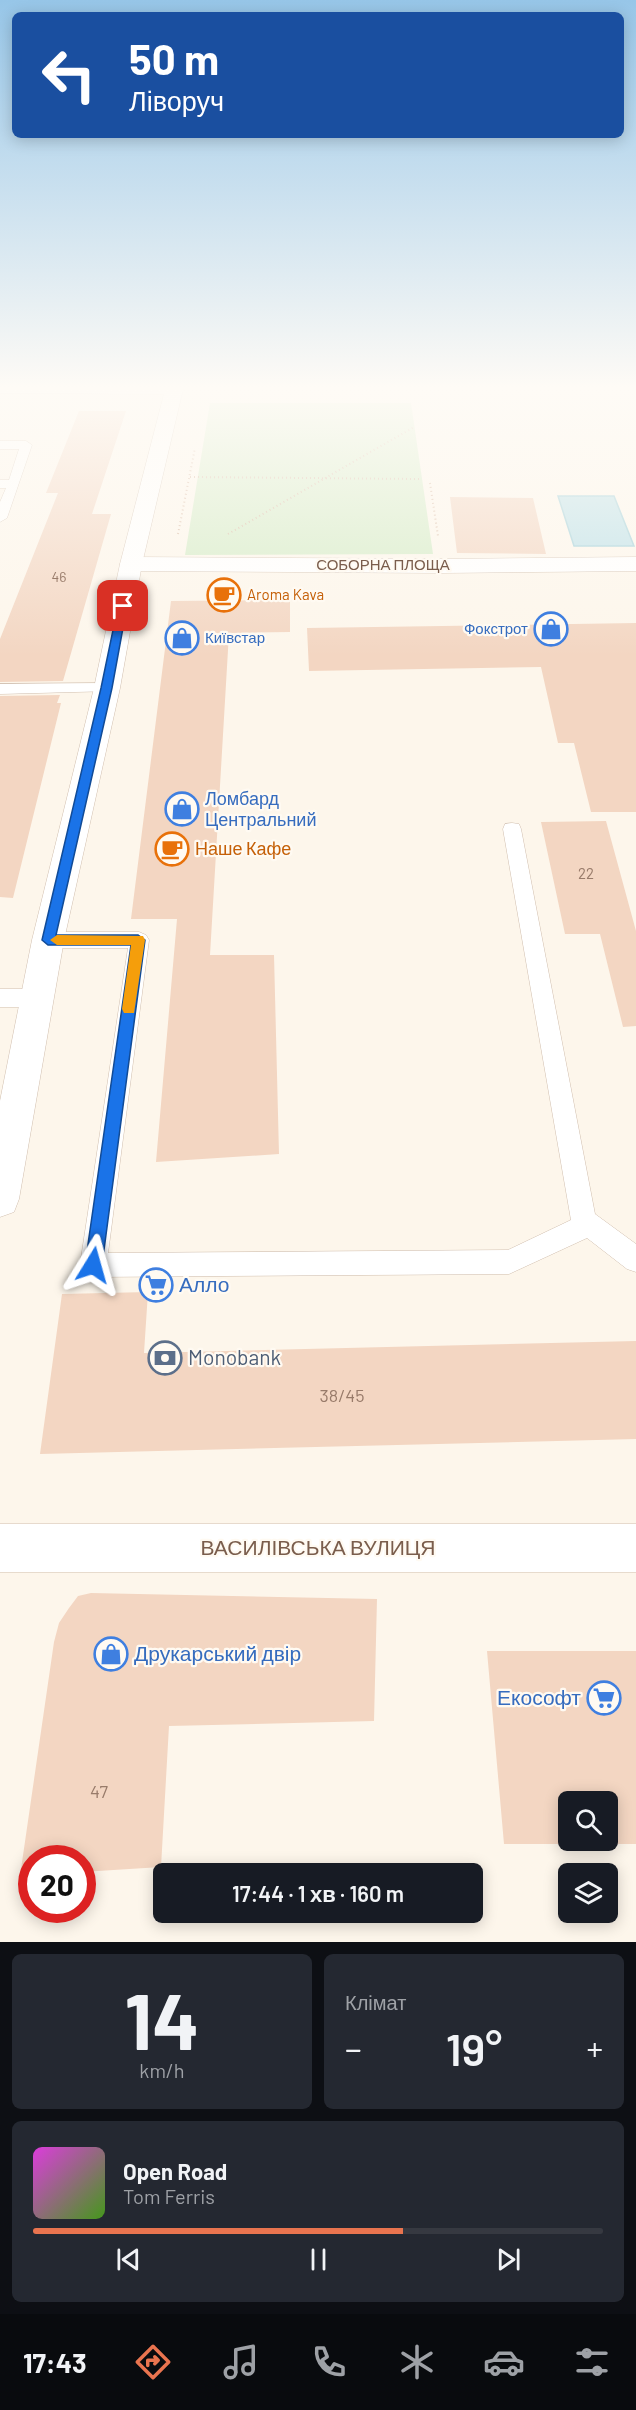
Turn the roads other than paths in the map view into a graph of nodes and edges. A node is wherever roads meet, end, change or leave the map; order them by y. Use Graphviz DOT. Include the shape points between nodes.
graph roads {
  1 [pos="152,476"];
  2 [pos="7,484"];
  3 [pos="0,518"];
  4 [pos="130,564"];
  5 [pos="636,564"];
  6 [pos="106,688"];
  7 [pos="0,689"];
  8 [pos="512,829"];
  9 [pos="48,940"];
  10 [pos="0,998"];
  11 [pos="37,998"];
  12 [pos="0,1199"];
  13 [pos="589,1224"];
  14 [pos="636,1260"];
  15 [pos="0,1548"];
  16 [pos="636,1548"];
  1 -- 4 [label="street"];
  2 -- 3 [label="lane"];
  4 -- 5 [label="street, СОБОРНА ПЛОЩА"];
  4 -- 6 [label="street"];
  6 -- 7 [label="lane"];
  6 -- 9 [label="street"];
  8 -- 13 [label="lane" via="584,1220"];
  9 -- 11 [label="street"];
  9 -- 13 [label="lane" via="138,940 93,1265 509,1262"];
  10 -- 11 [label="lane"];
  11 -- 12 [label="street"];
  13 -- 14 [label="lane"];
  15 -- 16 [label="street, ВАСИЛІВСЬКА ВУЛИЦЯ"];
}
